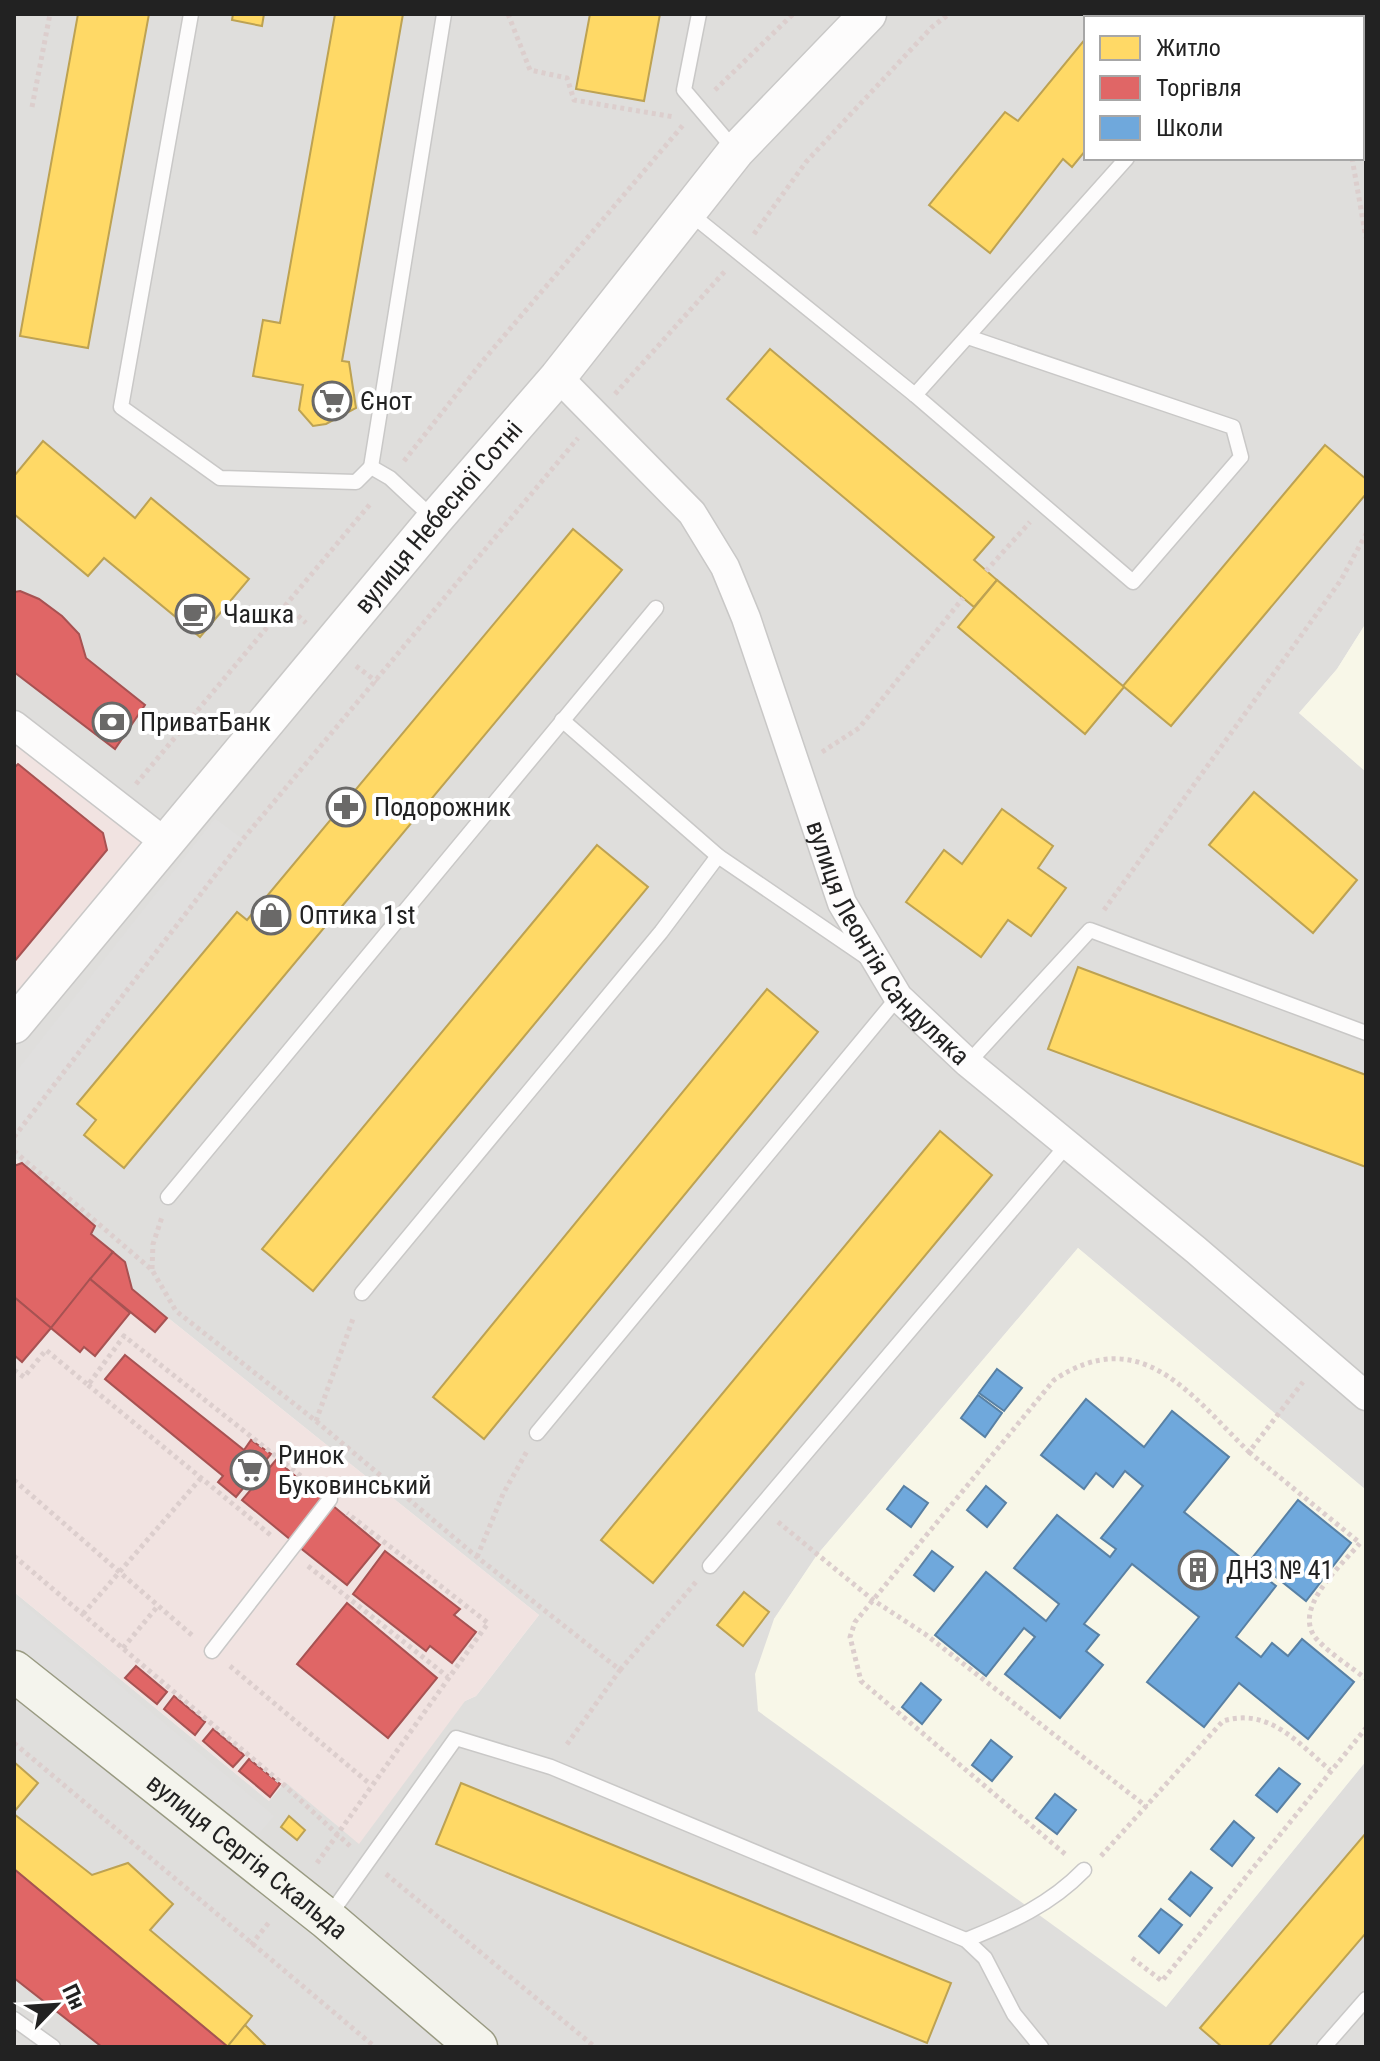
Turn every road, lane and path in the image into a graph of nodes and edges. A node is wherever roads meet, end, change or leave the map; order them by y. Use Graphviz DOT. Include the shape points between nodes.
graph roads {
  1 [pos="50,14"];
  2 [pos="191,14"];
  3 [pos="444,14"];
  4 [pos="508,14"];
  5 [pos="699,14"];
  6 [pos="868,14"];
  7 [pos="949,14"];
  8 [pos="32,107"];
  9 [pos="688,119"];
  10 [pos="736,151"];
  11 [pos="1125,160"];
  12 [pos="1352,160"];
  13 [pos="687,211"];
  14 [pos="1366,238"];
  15 [pos="740,255"];
  16 [pos="968,337"];
  17 [pos="558,377"];
  18 [pos="915,395"];
  19 [pos="596,415"];
  20 [pos="371,467"];
  21 [pos="1044,507"];
  22 [pos="435,519"];
  23 [pos="1366,534"];
  24 [pos="986,571"];
  25 [pos="963,598"];
  26 [pos="656,608"];
  27 [pos="562,720"];
  28 [pos="14,725"];
  29 [pos="796,766"];
  30 [pos="166,843"];
  31 [pos="718,856"];
  32 [pos="1090,930"];
  33 [pos="877,964"];
  34 [pos="898,997"];
  35 [pos="14,1025"];
  36 [pos="1366,1033"];
  37 [pos="968,1063"];
  38 [pos="14,1137"];
  39 [pos="1067,1145"];
  40 [pos="14,1151"];
  41 [pos="168,1197"];
  42 [pos="152,1270"];
  43 [pos="362,1293"];
  44 [pos="1321,1359"];
  45 [pos="88,1385"];
  46 [pos="1366,1396"];
  47 [pos="316,1421"];
  48 [pos="537,1433"];
  49 [pos="1249,1452"];
  50 [pos="201,1478"];
  51 [pos="330,1499"];
  52 [pos="760,1507"];
  53 [pos="292,1553"];
  54 [pos="14,1556"];
  55 [pos="477,1557"];
  56 [pos="710,1566"];
  57 [pos="873,1600"];
  58 [pos="157,1607"];
  59 [pos="83,1614"];
  60 [pos="123,1648"];
  61 [pos="212,1651"];
  62 [pos="620,1670"];
  63 [pos="14,1671"];
  64 [pos="448,1677"];
  65 [pos="1366,1679"];
  66 [pos="1366,1728"];
  67 [pos="14,1743"];
  68 [pos="551,1767"];
  69 [pos="1330,1770"];
  70 [pos="1147,1807"];
  71 [pos="367,1859"];
  72 [pos="1084,1870"];
  73 [pos="327,1919"];
  74 [pos="966,1940"];
  75 [pos="1132,1958"];
  76 [pos="1366,1999"];
  77 [pos="14,2019"];
  78 [pos="53,2047"];
  79 [pos="375,2047"];
  80 [pos="477,2047"];
  81 [pos="595,2047"];
  82 [pos="1041,2047"];
  83 [pos="1324,2047"];
  1 -- 8 [label="path"];
  2 -- 20 [label="lane" via="121,407 220,478 356,482"];
  3 -- 20 [label="lane"];
  4 -- 9 [label="path" via="530,70 567,78 574,100"];
  5 -- 10 [label="lane" via="684,90"];
  6 -- 10 [label="street, вулиця Небесної Сотні"];
  7 -- 15 [label="path" via="806,162"];
  10 -- 13 [label="street, вулиця Небесної Сотні"];
  11 -- 16 [label="lane"];
  12 -- 14 [label="path"];
  13 -- 15 [label="lane"];
  13 -- 17 [label="street, вулиця Небесної Сотні"];
  15 -- 18 [label="lane"];
  15 -- 19 [label="path"];
  16 -- 18 [label="lane"];
  16 -- 21 [label="lane" via="1233,427 1241,457 1133,582"];
  17 -- 19 [label="street, вулиця Леонтія Сандуляка"];
  17 -- 22 [label="street, вулиця Небесної Сотні"];
  18 -- 21 [label="lane"];
  19 -- 29 [label="street, вулиця Леонтія Сандуляка" via="692,513 725,567"];
  19 -- 38 [label="path" via="243,839"];
  20 -- 22 [label="lane"];
  21 -- 24 [label="path"];
  22 -- 30 [label="street, вулиця Небесної Сотні"];
  23 -- 32 [label="path" via="1341,580"];
  25 -- 29 [label="path" via="859,728"];
  26 -- 27 [label="lane"];
  27 -- 31 [label="lane"];
  27 -- 41 [label="lane"];
  28 -- 30 [label="street"];
  29 -- 33 [label="street, вулиця Леонтія Сандуляка" via="842,903"];
  30 -- 35 [label="street, вулиця Небесної Сотні"];
  31 -- 33 [label="lane"];
  31 -- 43 [label="lane"];
  32 -- 36 [label="lane"];
  32 -- 37 [label="lane"];
  33 -- 34 [label="street, вулиця Леонтія Сандуляка"];
  34 -- 37 [label="street, вулиця Леонтія Сандуляка"];
  34 -- 48 [label="lane"];
  37 -- 39 [label="street, вулиця Леонтія Сандуляка"];
  39 -- 44 [label="street, вулиця Леонтія Сандуляка"];
  39 -- 52 [label="lane"];
  40 -- 42 [label="path"];
  41 -- 42 [label="path" via="153,1244"];
  42 -- 47 [label="path" via="176,1311"];
  43 -- 47 [label="path"];
  44 -- 46 [label="street, вулиця Леонтія Сандуляка"];
  44 -- 49 [label="path"];
  45 -- 50 [label="path"];
  47 -- 55 [label="path"];
  48 -- 55 [label="path" via="503,1494"];
  49 -- 57 [label="path" via="1155,1366 1110,1358 1075,1366 1054,1380"];
  49 -- 65 [label="path" via="1360,1543 1317,1596 1309,1620 1313,1635"];
  50 -- 53 [label="path"];
  50 -- 59 [label="path"];
  51 -- 53 [label="lane"];
  52 -- 56 [label="lane"];
  52 -- 57 [label="path"];
  53 -- 61 [label="lane"];
  53 -- 64 [label="path"];
  54 -- 59 [label="path"];
  55 -- 62 [label="path"];
  56 -- 62 [label="path"];
  57 -- 70 [label="path" via="925,1634"];
  57 -- 72 [label="path" via="850,1637 861,1681"];
  58 -- 60 [label="path"];
  59 -- 60 [label="path"];
  60 -- 71 [label="path"];
  62 -- 68 [label="path"];
  63 -- 73 [label="main road, вулиця Сергія Скальда"];
  66 -- 69 [label="path"];
  67 -- 79 [label="path"];
  68 -- 71 [label="lane" via="456,1738"];
  68 -- 74 [label="lane"];
  69 -- 70 [label="path" via="1274,1724 1237,1717 1223,1721"];
  69 -- 75 [label="path" via="1162,1981"];
  70 -- 72 [label="path"];
  71 -- 73 [label="lane"];
  71 -- 81 [label="path"];
  72 -- 74 [label="lane" via="1061,1893 1021,1918"];
  73 -- 80 [label="main road, вулиця Сергія Скальда"];
  74 -- 82 [label="lane" via="985,1958 1014,2014"];
  76 -- 83 [label="lane"];
  77 -- 78 [label="lane"];
}
